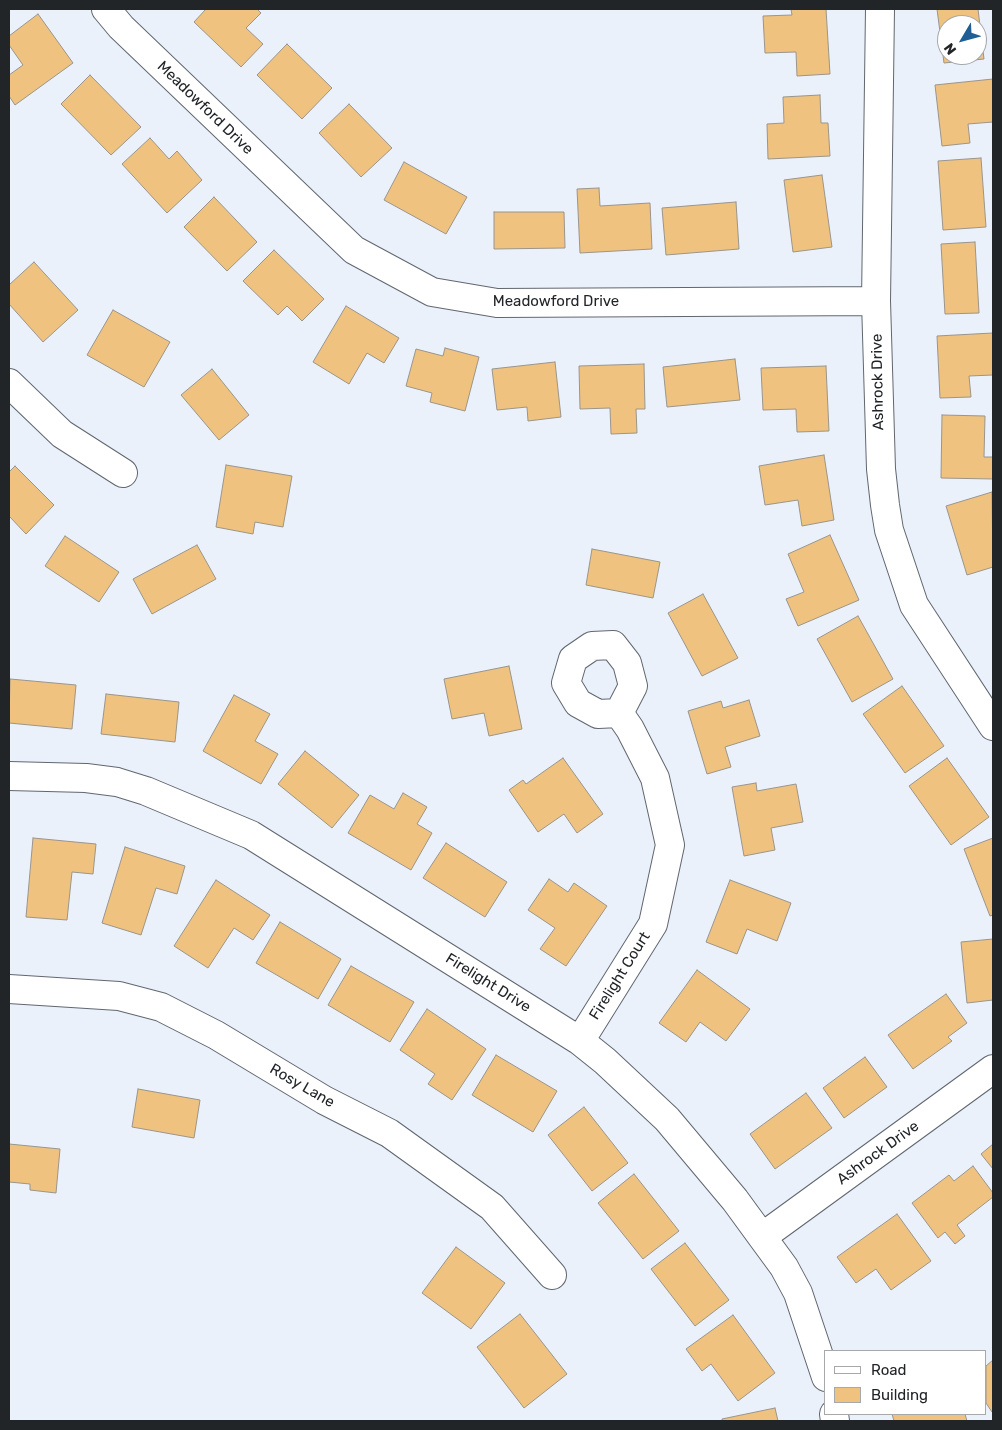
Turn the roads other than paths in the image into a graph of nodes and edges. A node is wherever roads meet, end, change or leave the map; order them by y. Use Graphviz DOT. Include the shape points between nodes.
graph roads {
  1 [pos="106,9"];
  2 [pos="880,9"];
  3 [pos="876,301"];
  4 [pos="9,383"];
  5 [pos="123,473"];
  6 [pos="619,713"];
  7 [pos="993,726"];
  8 [pos="9,776"];
  9 [pos="9,989"];
  10 [pos="580,1041"];
  11 [pos="993,1069"];
  12 [pos="762,1237"];
  13 [pos="552,1275"];
  14 [pos="824,1371"];
  1 -- 3 [label="street, Meadowford Drive" via="354,250 432,292 497,303"];
  2 -- 3 [label="street, Ashrock Drive"];
  3 -- 7 [label="street, Ashrock Drive" via="881,469 889,530 914,605"];
  4 -- 5 [label="street" via="62,434"];
  6 -- 10 [label="street, Firelight Court" via="655,778 670,845 653,924"];
  8 -- 10 [label="street, Firelight Drive" via="117,782 251,835"];
  9 -- 13 [label="street, Rosy Lane" via="119,996 161,1007 216,1035 324,1100 389,1134 492,1207"];
  10 -- 12 [label="street, Firelight Drive" via="667,1119"];
  11 -- 12 [label="street, Ashrock Drive"];
  12 -- 14 [label="street, Firelight Drive" via="784,1267 798,1294"];
}
